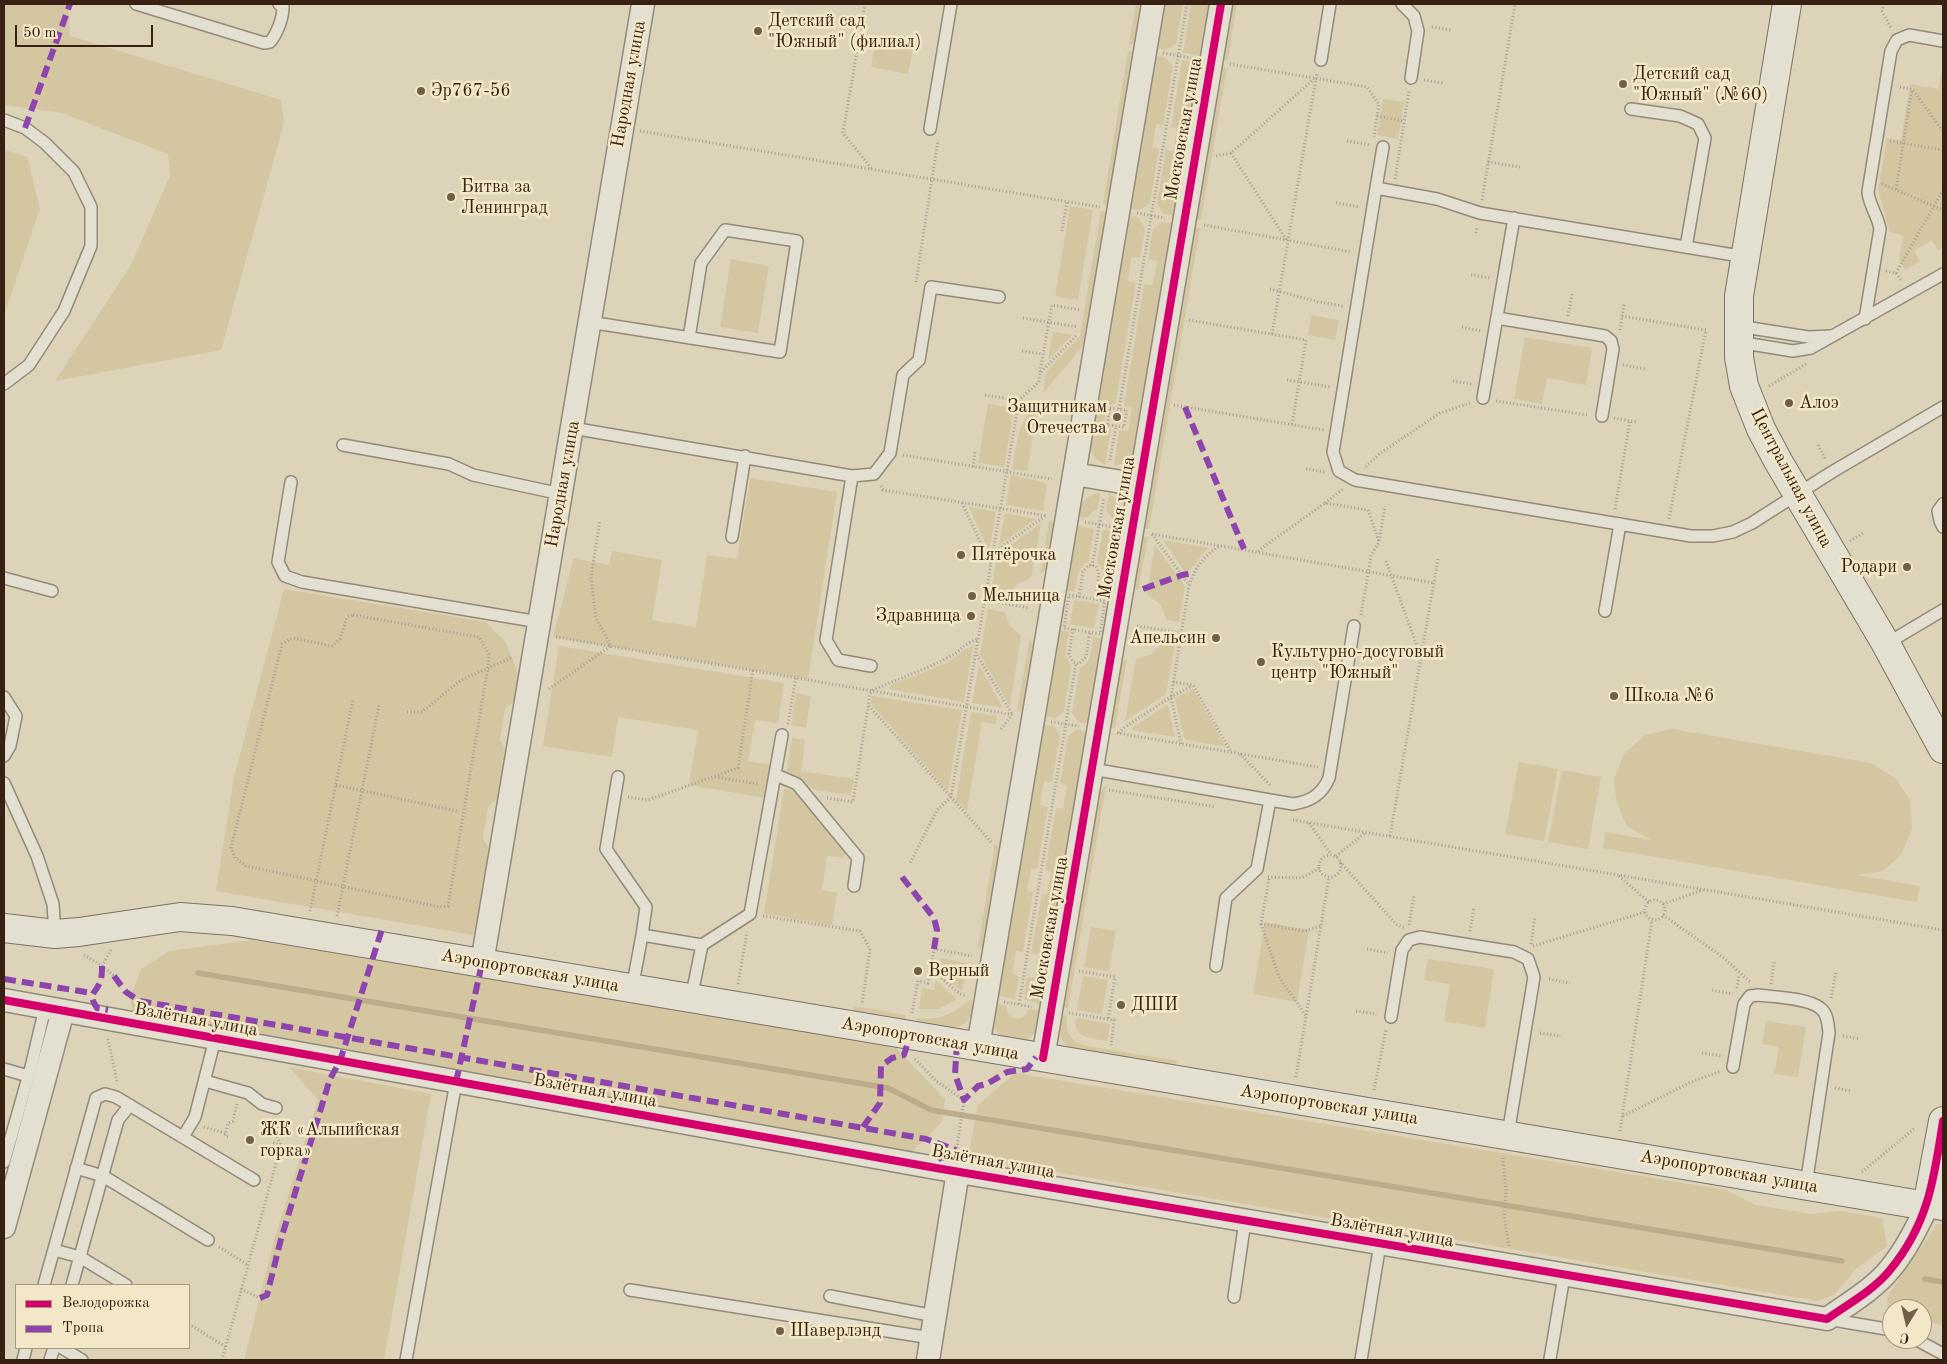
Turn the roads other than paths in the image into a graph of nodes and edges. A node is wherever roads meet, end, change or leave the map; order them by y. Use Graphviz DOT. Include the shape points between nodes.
graph roads {
  1 [pos="136,4"];
  2 [pos="279,4"];
  3 [pos="643,4"];
  4 [pos="951,4"];
  5 [pos="1153,4"];
  6 [pos="1221,4"];
  7 [pos="1330,4"];
  8 [pos="1402,4"];
  9 [pos="1787,4"];
  10 [pos="155,7"];
  11 [pos="1943,40"];
  12 [pos="1321,60"];
  13 [pos="1411,78"];
  14 [pos="1631,109"];
  15 [pos="4,120"];
  16 [pos="930,129"];
  17 [pos="1378,146"];
  18 [pos="1376,188"];
  19 [pos="1514,218"];
  20 [pos="1686,247"];
  21 [pos="1746,257"];
  22 [pos="1943,274"];
  23 [pos="999,297"];
  24 [pos="1497,318"];
  25 [pos="1865,319"];
  26 [pos="589,322"];
  27 [pos="1738,334"];
  28 [pos="1840,334"];
  29 [pos="689,338"];
  30 [pos="4,384"];
  31 [pos="1483,398"];
  32 [pos="1943,407"];
  33 [pos="1602,416"];
  34 [pos="572,428"];
  35 [pos="344,445"];
  36 [pos="745,456"];
  37 [pos="1074,474"];
  38 [pos="852,476"];
  39 [pos="291,482"];
  40 [pos="1140,485"];
  41 [pos="561,494"];
  42 [pos="1798,494"];
  43 [pos="1943,504"];
  44 [pos="1616,524"];
  45 [pos="1943,527"];
  46 [pos="732,538"];
  47 [pos="4,578"];
  48 [pos="52,591"];
  49 [pos="1943,610"];
  50 [pos="1605,611"];
  51 [pos="1354,626"];
  52 [pos="546,629"];
  53 [pos="1886,644"];
  54 [pos="871,666"];
  55 [pos="4,697"];
  56 [pos="782,735"];
  57 [pos="1943,749"];
  58 [pos="4,756"];
  59 [pos="1092,769"];
  60 [pos="618,777"];
  61 [pos="775,781"];
  62 [pos="4,783"];
  63 [pos="1270,800"];
  64 [pos="854,886"];
  65 [pos="4,928"];
  66 [pos="55,934"];
  67 [pos="642,935"];
  68 [pos="702,945"];
  69 [pos="482,963"];
  70 [pos="1216,966"];
  71 [pos="632,989"];
  72 [pos="691,999"];
  73 [pos="4,1000"];
  74 [pos="54,1010"];
  75 [pos="1391,1017"];
  76 [pos="216,1039"];
  77 [pos="978,1047"];
  78 [pos="1043,1058"];
  79 [pos="1733,1067"];
  80 [pos="4,1069"];
  81 [pos="28,1076"];
  82 [pos="205,1081"];
  83 [pos="456,1082"];
  84 [pos="126,1103"];
  85 [pos="276,1108"];
  86 [pos="1943,1121"];
  87 [pos="183,1137"];
  88 [pos="1506,1145"];
  89 [pos="957,1161"];
  90 [pos="4,1162"];
  91 [pos="76,1168"];
  92 [pos="102,1176"];
  93 [pos="254,1180"];
  94 [pos="1806,1185"];
  95 [pos="1935,1208"];
  96 [pos="1245,1221"];
  97 [pos="4,1227"];
  98 [pos="208,1240"];
  99 [pos="1380,1244"];
  100 [pos="54,1250"];
  101 [pos="80,1257"];
  102 [pos="1564,1276"];
  103 [pos="44,1284"];
  104 [pos="72,1284"];
  105 [pos="124,1284"];
  106 [pos="630,1290"];
  107 [pos="830,1296"];
  108 [pos="1234,1297"];
  109 [pos="935,1316"];
  110 [pos="1827,1319"];
  111 [pos="1882,1328"];
  112 [pos="932,1338"];
  113 [pos="64,1349"];
  114 [pos="1550,1358"];
  115 [pos="82,1360"];
  116 [pos="406,1360"];
  117 [pos="928,1360"];
  118 [pos="1361,1360"];
  1 -- 10 [label="lane"];
  2 -- 10 [label="lane" via="283,14 274,38 264,43"];
  3 -- 26 [label="street, Народная улица"];
  4 -- 16 [label="lane"];
  5 -- 37 [label="street"];
  6 -- 40 [label="street, Московская улица"];
  7 -- 12 [label="lane"];
  8 -- 13 [label="lane" via="1414,16 1418,31"];
  9 -- 21 [label="street, Центральная улица"];
  11 -- 25 [label="lane" via="1909,35 1897,40 1891,50 1870,178 1869,200 1880,229"];
  14 -- 20 [label="lane" via="1680,116 1698,124 1705,138"];
  15 -- 30 [label="lane" via="25,128 74,172 90,207 92,246 64,311 29,365"];
  17 -- 18 [label="lane"];
  18 -- 19 [label="lane"];
  18 -- 44 [label="lane" via="1333,452 1338,471 1355,480"];
  19 -- 20 [label="lane"];
  19 -- 24 [label="lane"];
  20 -- 21 [label="lane"];
  21 -- 27 [label="street, Центральная улица" via="1739,296"];
  22 -- 25 [label="lane"];
  23 -- 38 [label="lane" via="931,287 919,360 903,375 890,453 874,474"];
  24 -- 31 [label="lane"];
  24 -- 33 [label="lane" via="1605,336 1611,341 1613,349"];
  25 -- 28 [label="lane"];
  26 -- 29 [label="lane"];
  26 -- 34 [label="street, Народная улица"];
  27 -- 28 [label="lane" via="1824,337"];
  27 -- 28 [label="lane" via="1794,351 1812,348"];
  27 -- 42 [label="street, Центральная улица" via="1744,386 1761,429"];
  29 -- 29 [label="lane" via="780,352 797,241 725,230 701,263"];
  32 -- 42 [label="lane"];
  34 -- 36 [label="lane"];
  34 -- 41 [label="street, Народная улица"];
  35 -- 41 [label="lane" via="448,464 473,476"];
  36 -- 38 [label="lane"];
  36 -- 46 [label="lane"];
  37 -- 40 [label="street"];
  37 -- 77 [label="street"];
  38 -- 54 [label="lane" via="826,640 838,660"];
  39 -- 52 [label="lane" via="278,562 286,576 302,582"];
  40 -- 59 [label="street, Московская улица"];
  41 -- 52 [label="street, Народная улица"];
  42 -- 44 [label="lane" via="1752,523 1733,532 1713,536 1691,536"];
  42 -- 53 [label="street, Центральная улица"];
  43 -- 45 [label="lane" via="1938,511"];
  44 -- 50 [label="lane"];
  47 -- 48 [label="lane"];
  49 -- 53 [label="lane"];
  51 -- 63 [label="lane" via="1331,770 1324,788 1305,802 1294,804"];
  52 -- 69 [label="street, Народная улица"];
  53 -- 57 [label="street, Центральная улица"];
  55 -- 58 [label="lane" via="16,716 10,746"];
  56 -- 61 [label="lane"];
  59 -- 63 [label="lane"];
  59 -- 78 [label="street, Московская улица"];
  60 -- 67 [label="lane" via="606,849 646,907"];
  61 -- 64 [label="lane" via="797,784 858,858"];
  61 -- 68 [label="lane" via="750,914"];
  62 -- 66 [label="lane" via="53,904"];
  63 -- 70 [label="lane" via="1257,870 1226,898"];
  65 -- 66 [label="street, Аэропортовская улица"];
  66 -- 69 [label="street, Аэропортовская улица" via="164,918 202,918"];
  67 -- 68 [label="lane"];
  67 -- 71 [label="lane"];
  68 -- 72 [label="lane"];
  69 -- 71 [label="street, Аэропортовская улица"];
  71 -- 72 [label="street, Аэропортовская улица"];
  72 -- 77 [label="street, Аэропортовская улица"];
  73 -- 74 [label="street, Взлётная улица"];
  74 -- 76 [label="street, Взлётная улица"];
  74 -- 81 [label="lane"];
  74 -- 97 [label="street"];
  75 -- 88 [label="lane" via="1402,950 1408,940 1420,937 1468,944 1514,952 1528,959 1534,977"];
  76 -- 82 [label="lane"];
  76 -- 83 [label="street, Взлётная улица"];
  77 -- 78 [label="street, Аэропортовская улица"];
  78 -- 88 [label="street, Аэропортовская улица"];
  79 -- 94 [label="lane" via="1744,1004 1750,996 1758,994 1822,1008 1828,1020 1829,1034"];
  80 -- 81 [label="lane"];
  81 -- 90 [label="lane"];
  82 -- 85 [label="lane" via="248,1093 262,1104"];
  82 -- 87 [label="lane" via="195,1117"];
  83 -- 89 [label="street, Взлётная улица"];
  83 -- 116 [label="lane"];
  84 -- 87 [label="lane"];
  84 -- 91 [label="lane" via="105,1094 96,1098"];
  84 -- 92 [label="lane"];
  86 -- 95 [label="street"];
  87 -- 93 [label="lane"];
  88 -- 94 [label="street, Аэропортовская улица"];
  89 -- 96 [label="street, Взлётная улица"];
  89 -- 109 [label="street"];
  91 -- 92 [label="lane"];
  91 -- 100 [label="lane"];
  92 -- 98 [label="lane"];
  92 -- 101 [label="lane"];
  94 -- 95 [label="street, Аэропортовская улица"];
  95 -- 110 [label="street" via="1890,1270"];
  96 -- 99 [label="street, Взлётная улица"];
  96 -- 108 [label="lane"];
  99 -- 102 [label="street, Взлётная улица"];
  99 -- 118 [label="lane"];
  100 -- 101 [label="lane"];
  100 -- 103 [label="lane"];
  101 -- 104 [label="lane"];
  101 -- 105 [label="lane"];
  102 -- 110 [label="street, Взлётная улица"];
  102 -- 114 [label="lane"];
  106 -- 112 [label="lane"];
  107 -- 109 [label="lane"];
  109 -- 112 [label="street"];
  110 -- 111 [label="lane"];
  112 -- 117 [label="street"];
  113 -- 115 [label="lane"];
}
